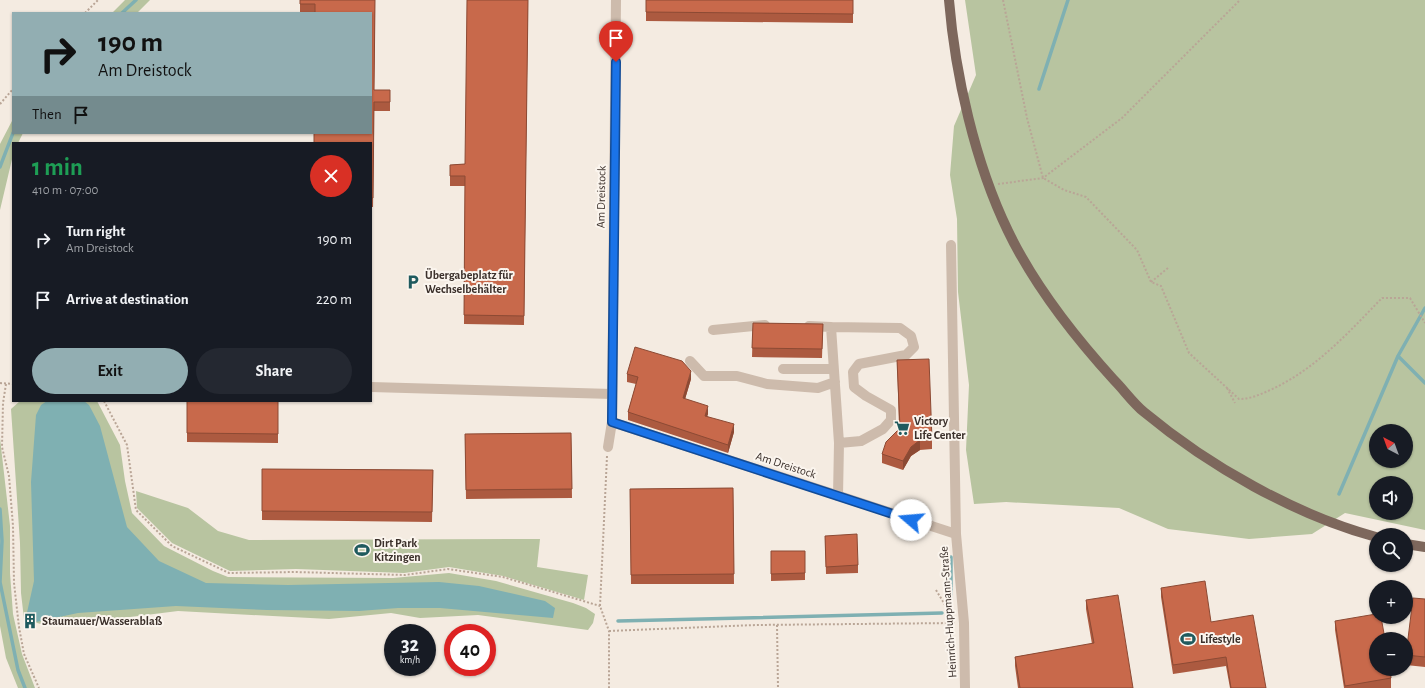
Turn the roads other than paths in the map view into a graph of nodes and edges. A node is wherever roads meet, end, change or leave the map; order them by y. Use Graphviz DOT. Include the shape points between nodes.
graph roads {
  1 [pos="616,0"];
  2 [pos="949,0"];
  3 [pos="951,245"];
  4 [pos="776,324"];
  5 [pos="800,326"];
  6 [pos="831,327"];
  7 [pos="713,330"];
  8 [pos="690,361"];
  9 [pos="783,369"];
  10 [pos="833,370"];
  11 [pos="835,382"];
  12 [pos="372,387"];
  13 [pos="612,394"];
  14 [pos="612,422"];
  15 [pos="839,443"];
  16 [pos="608,447"];
  17 [pos="838,496"];
  18 [pos="956,534"];
  19 [pos="1369,535"];
  20 [pos="1413,545"];
  21 [pos="1425,547"];
  22 [pos="965,688"];
  1 -- 13 [label="street, Am Dreistock"];
  2 -- 19 [label="main road" via="960,81 989,184 1008,231 1034,277 1073,332 1143,411 1175,436 1271,495"];
  3 -- 18 [label="street, Heinrich-Huppmann-Straße"];
  4 -- 7 [label="street"];
  5 -- 6 [label="street"];
  6 -- 10 [label="street"];
  6 -- 15 [label="street" via="900,328 911,336 914,347 906,355 860,364 853,372 854,387 891,410 891,420 882,429 862,441"];
  8 -- 11 [label="street" via="704,376 737,376 767,384 818,388"];
  9 -- 10 [label="street"];
  10 -- 11 [label="street"];
  11 -- 15 [label="street"];
  12 -- 13 [label="street"];
  13 -- 14 [label="street, Am Dreistock"];
  14 -- 16 [label="street"];
  14 -- 17 [label="street, Am Dreistock"];
  15 -- 17 [label="street"];
  17 -- 18 [label="street, Am Dreistock"];
  18 -- 22 [label="street, Heinrich-Huppmann-Straße"];
  20 -- 21 [label="main road"];
}
